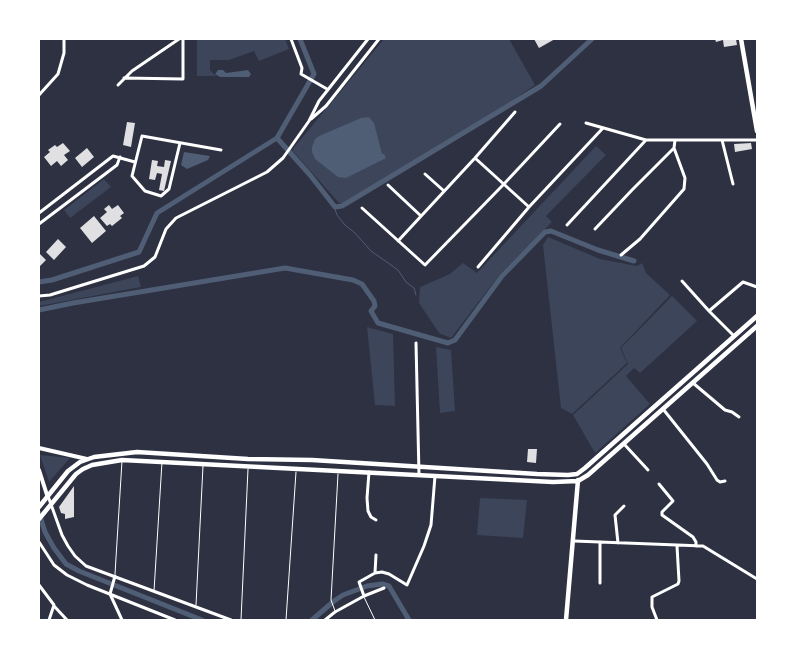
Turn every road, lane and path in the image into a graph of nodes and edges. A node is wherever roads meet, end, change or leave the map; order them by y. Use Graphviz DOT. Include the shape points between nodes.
graph roads {
  1 [pos="64,39"];
  2 [pos="181,39"];
  3 [pos="290,39"];
  4 [pos="368,39"];
  5 [pos="379,39"];
  6 [pos="741,39"];
  7 [pos="124,78"];
  8 [pos="118,85"];
  9 [pos="328,89"];
  10 [pos="39,95"];
  11 [pos="756,110"];
  12 [pos="515,112"];
  13 [pos="309,122"];
  14 [pos="586,123"];
  15 [pos="560,124"];
  16 [pos="603,128"];
  17 [pos="757,131"];
  18 [pos="646,140"];
  19 [pos="676,140"];
  20 [pos="722,140"];
  21 [pos="757,140"];
  22 [pos="180,143"];
  23 [pos="674,148"];
  24 [pos="221,150"];
  25 [pos="120,157"];
  26 [pos="475,158"];
  27 [pos="135,162"];
  28 [pos="97,169"];
  29 [pos="425,174"];
  30 [pos="102,176"];
  31 [pos="733,184"];
  32 [pos="388,185"];
  33 [pos="504,185"];
  34 [pos="444,191"];
  35 [pos="66,192"];
  36 [pos="71,199"];
  37 [pos="529,207"];
  38 [pos="362,208"];
  39 [pos="39,213"];
  40 [pos="421,216"];
  41 [pos="40,221"];
  42 [pos="567,225"];
  43 [pos="595,229"];
  44 [pos="398,241"];
  45 [pos="621,255"];
  46 [pos="478,267"];
  47 [pos="682,281"];
  48 [pos="757,286"];
  49 [pos="39,296"];
  50 [pos="708,311"];
  51 [pos="757,316"];
  52 [pos="757,326"];
  53 [pos="734,336"];
  54 [pos="416,343"];
  55 [pos="693,383"];
  56 [pos="663,409"];
  57 [pos="739,417"];
  58 [pos="624,444"];
  59 [pos="39,448"];
  60 [pos="87,459"];
  61 [pos="122,460"];
  62 [pos="162,462"];
  63 [pos="203,465"];
  64 [pos="248,467"];
  65 [pos="419,467"];
  66 [pos="296,468"];
  67 [pos="39,470"];
  68 [pos="338,470"];
  69 [pos="648,470"];
  70 [pos="369,472"];
  71 [pos="577,474"];
  72 [pos="419,475"];
  73 [pos="436,476"];
  74 [pos="578,481"];
  75 [pos="725,481"];
  76 [pos="659,484"];
  77 [pos="47,495"];
  78 [pos="51,503"];
  79 [pos="624,506"];
  80 [pos="39,507"];
  81 [pos="39,519"];
  82 [pos="376,520"];
  83 [pos="574,541"];
  84 [pos="39,542"];
  85 [pos="600,542"];
  86 [pos="618,543"];
  87 [pos="676,546"];
  88 [pos="696,546"];
  89 [pos="376,555"];
  90 [pos="375,573"];
  91 [pos="115,576"];
  92 [pos="757,579"];
  93 [pos="600,583"];
  94 [pos="39,585"];
  95 [pos="384,588"];
  96 [pos="154,591"];
  97 [pos="110,594"];
  98 [pos="363,594"];
  99 [pos="54,605"];
  100 [pos="196,608"];
  101 [pos="335,612"];
  102 [pos="49,620"];
  103 [pos="67,620"];
  104 [pos="122,620"];
  105 [pos="175,620"];
  106 [pos="232,620"];
  107 [pos="241,620"];
  108 [pos="286,620"];
  109 [pos="325,620"];
  110 [pos="374,620"];
  111 [pos="566,620"];
  112 [pos="657,620"];
  1 -- 10 [label="street" via="58,74"];
  2 -- 7 [label="street" via="150,57"];
  2 -- 7 [label="street" via="183,79"];
  3 -- 9 [label="street" via="302,68 301,74"];
  4 -- 9 [label="street"];
  5 -- 13 [label="street" via="326,106"];
  6 -- 11 [label="main road"];
  7 -- 8 [label="street"];
  9 -- 13 [label="street"];
  11 -- 17 [label="main road"];
  12 -- 26 [label="street"];
  13 -- 49 [label="street" via="283,158 267,172 176,218 166,229 155,257 144,266"];
  14 -- 16 [label="street"];
  15 -- 33 [label="street"];
  16 -- 18 [label="street"];
  16 -- 37 [label="street"];
  18 -- 19 [label="street"];
  18 -- 42 [label="street"];
  19 -- 20 [label="street"];
  19 -- 23 [label="street"];
  20 -- 21 [label="street"];
  20 -- 31 [label="street"];
  22 -- 24 [label="street"];
  22 -- 27 [label="street" via="142,136"];
  22 -- 27 [label="street" via="169,189 161,196 145,191 132,176"];
  23 -- 43 [label="street"];
  23 -- 45 [label="street" via="685,178 684,189 640,239"];
  25 -- 27 [label="street"];
  25 -- 28 [label="street" via="113,156"];
  25 -- 30 [label="street" via="117,164"];
  26 -- 33 [label="street"];
  26 -- 34 [label="street"];
  28 -- 30 [label="street"];
  28 -- 35 [label="street"];
  29 -- 34 [label="street"];
  30 -- 36 [label="street"];
  32 -- 40 [label="street"];
  33 -- 37 [label="street"];
  33 -- 44 [label="street" via="425,265"];
  34 -- 40 [label="street"];
  35 -- 36 [label="street"];
  35 -- 39 [label="street"];
  36 -- 41 [label="street"];
  37 -- 46 [label="street"];
  38 -- 44 [label="street"];
  40 -- 44 [label="street"];
  47 -- 50 [label="street"];
  48 -- 50 [label="street" via="743,282"];
  50 -- 53 [label="street"];
  51 -- 53 [label="main road"];
  52 -- 55 [label="main road"];
  53 -- 71 [label="main road"];
  54 -- 65 [label="street"];
  55 -- 56 [label="main road"];
  55 -- 57 [label="street" via="724,410"];
  56 -- 58 [label="main road"];
  56 -- 75 [label="street" via="716,480"];
  58 -- 69 [label="street"];
  58 -- 74 [label="main road"];
  59 -- 60 [label="street"];
  60 -- 65 [label="main road" via="137,452"];
  60 -- 77 [label="main road" via="68,471"];
  61 -- 62 [label="main road"];
  61 -- 78 [label="main road" via="82,469"];
  61 -- 91 [label="lane"];
  62 -- 63 [label="main road"];
  62 -- 96 [label="lane"];
  63 -- 64 [label="main road"];
  63 -- 100 [label="lane"];
  64 -- 66 [label="main road"];
  64 -- 107 [label="lane"];
  65 -- 71 [label="main road"];
  65 -- 72 [label="street"];
  66 -- 68 [label="main road"];
  66 -- 108 [label="lane"];
  67 -- 77 [label="street"];
  68 -- 70 [label="main road"];
  68 -- 101 [label="lane" via="331,600"];
  70 -- 72 [label="main road"];
  70 -- 82 [label="street" via="368,511"];
  71 -- 74 [label="main road"];
  72 -- 73 [label="main road"];
  73 -- 74 [label="main road"];
  73 -- 90 [label="street" via="431,525 407,585 389,574"];
  74 -- 83 [label="main road"];
  76 -- 88 [label="street" via="673,498 662,515 693,537"];
  77 -- 78 [label="street"];
  77 -- 80 [label="main road"];
  78 -- 81 [label="main road"];
  78 -- 91 [label="street" via="62,535 75,556 86,566"];
  79 -- 86 [label="street" via="615,515"];
  83 -- 85 [label="street"];
  83 -- 111 [label="main road"];
  84 -- 97 [label="street" via="54,565 67,575"];
  85 -- 86 [label="street"];
  85 -- 93 [label="street"];
  86 -- 87 [label="street"];
  87 -- 88 [label="street"];
  87 -- 112 [label="street" via="679,581 652,597"];
  88 -- 92 [label="street" via="703,546"];
  89 -- 90 [label="street"];
  90 -- 98 [label="street" via="359,582"];
  91 -- 96 [label="street"];
  91 -- 97 [label="street"];
  94 -- 99 [label="street"];
  95 -- 98 [label="street"];
  96 -- 100 [label="street"];
  97 -- 104 [label="street"];
  97 -- 105 [label="street"];
  98 -- 101 [label="street"];
  98 -- 110 [label="lane"];
  99 -- 102 [label="street"];
  99 -- 103 [label="street"];
  100 -- 106 [label="street"];
  101 -- 109 [label="street"];
}
